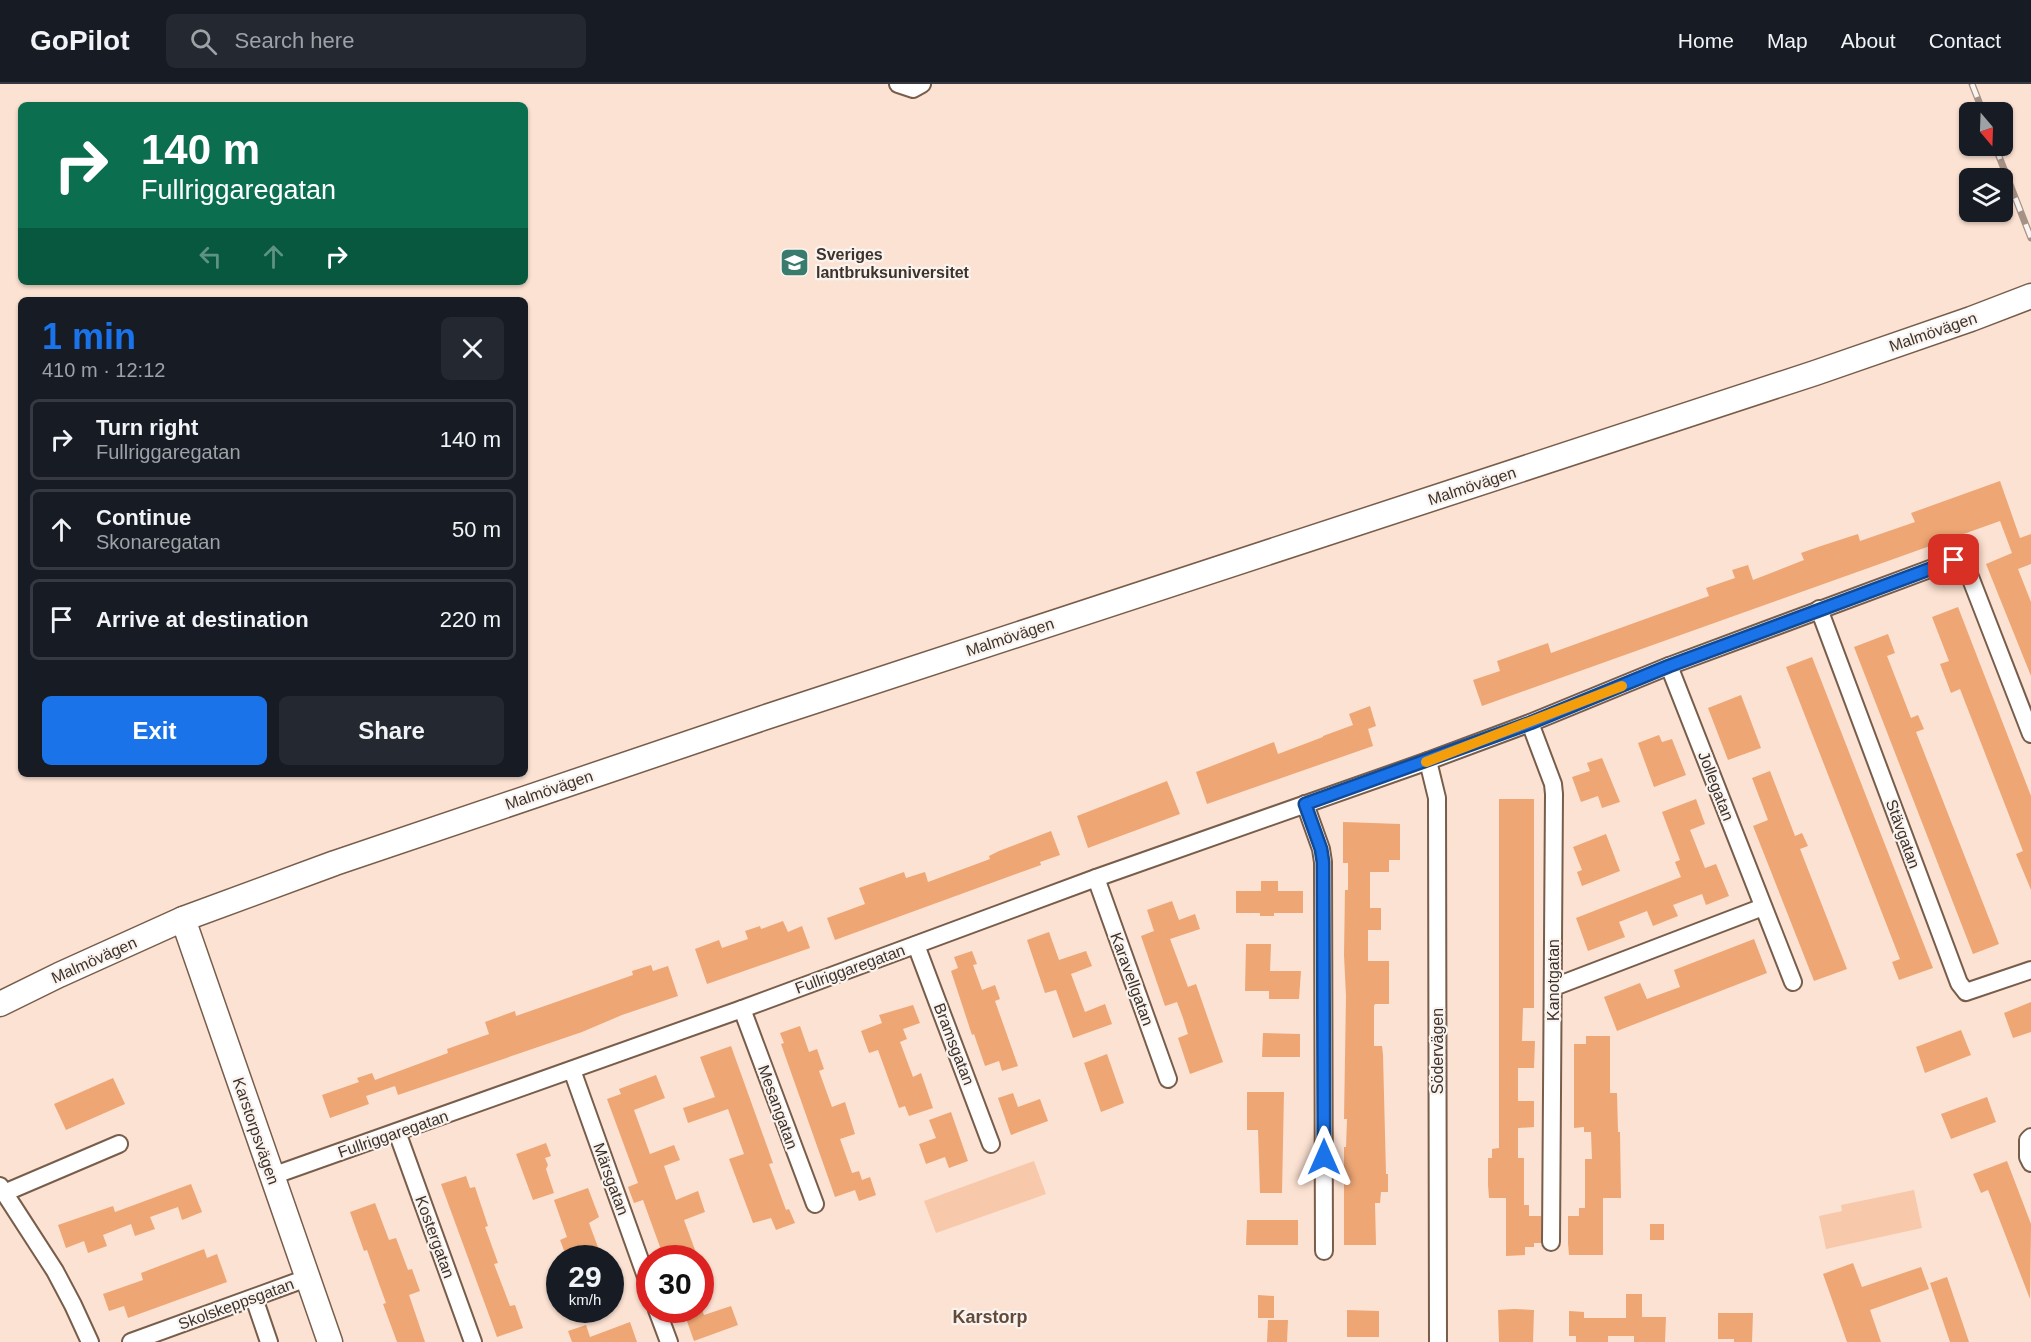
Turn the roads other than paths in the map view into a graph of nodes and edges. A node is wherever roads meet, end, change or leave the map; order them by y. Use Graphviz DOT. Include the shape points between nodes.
graph roads {
  1 [pos="898,84"];
  2 [pos="922,84"];
  3 [pos="2031,296"];
  4 [pos="1819,609"];
  5 [pos="1669,666"];
  6 [pos="1530,723"];
  7 [pos="2031,734"];
  8 [pos="1428,761"];
  9 [pos="1305,804"];
  10 [pos="1096,878"];
  11 [pos="1763,907"];
  12 [pos="183,919"];
  13 [pos="916,945"];
  14 [pos="2031,970"];
  15 [pos="1793,982"];
  16 [pos="1554,987"];
  17 [pos="0,1004"];
  18 [pos="742,1009"];
  19 [pos="572,1070"];
  20 [pos="1168,1079"];
  21 [pos="397,1132"];
  22 [pos="2031,1137"];
  23 [pos="119,1144"];
  24 [pos="991,1144"];
  25 [pos="2031,1163"];
  26 [pos="272,1176"];
  27 [pos="2,1189"];
  28 [pos="815,1204"];
  29 [pos="1551,1242"];
  30 [pos="636,1249"];
  31 [pos="1324,1251"];
  32 [pos="307,1278"];
  33 [pos="254,1298"];
  34 [pos="662,1323"];
  35 [pos="90,1342"];
  36 [pos="131,1342"];
  37 [pos="269,1342"];
  38 [pos="330,1342"];
  39 [pos="473,1342"];
  40 [pos="669,1342"];
  41 [pos="1438,1342"];
  1 -- 2 [label="street" via="913,89"];
  3 -- 12 [label="main road, Malmövägen" via="1781,384 752,721 335,862"];
  4 -- 5 [label="street, Fullriggaregatan"];
  4 -- 7 [label="street, Fullriggaregatan" via="1961,560"];
  4 -- 14 [label="street, Stävgatan" via="1959,983 1966,992"];
  5 -- 6 [label="street, Fullriggaregatan"];
  5 -- 11 [label="street, Jollegatan"];
  6 -- 8 [label="street, Fullriggaregatan"];
  6 -- 16 [label="street, Kanotgatan" via="1554,794"];
  8 -- 9 [label="street, Fullriggaregatan"];
  8 -- 41 [label="street, Södervägen" via="1437,798"];
  9 -- 10 [label="street, Fullriggaregatan"];
  9 -- 31 [label="street" via="1323,862"];
  10 -- 13 [label="street, Fullriggaregatan"];
  10 -- 20 [label="street, Karavellgatan"];
  11 -- 15 [label="street, Jollegatan"];
  11 -- 16 [label="street"];
  12 -- 17 [label="main road, Malmövägen"];
  12 -- 26 [label="main road, Karstorpsvägen"];
  13 -- 18 [label="street, Fullriggaregatan"];
  13 -- 24 [label="street, Bramsgatan"];
  16 -- 29 [label="street, Kanotgatan"];
  18 -- 19 [label="street, Fullriggaregatan"];
  18 -- 28 [label="street, Mesangatan"];
  19 -- 21 [label="street, Fullriggaregatan"];
  19 -- 30 [label="street, Märsgatan"];
  21 -- 26 [label="street, Fullriggaregatan"];
  21 -- 39 [label="street, Kostergatan"];
  22 -- 25 [label="street"];
  23 -- 27 [label="street"];
  26 -- 32 [label="main road, Karstorpsvägen"];
  27 -- 35 [label="street" via="55,1271"];
  32 -- 33 [label="street, Skolskeppsgatan"];
  32 -- 38 [label="main road, Karstorpsvägen"];
  33 -- 36 [label="street, Skolskeppsgatan"];
  33 -- 37 [label="street"];
  34 -- 40 [label="street"];
}
